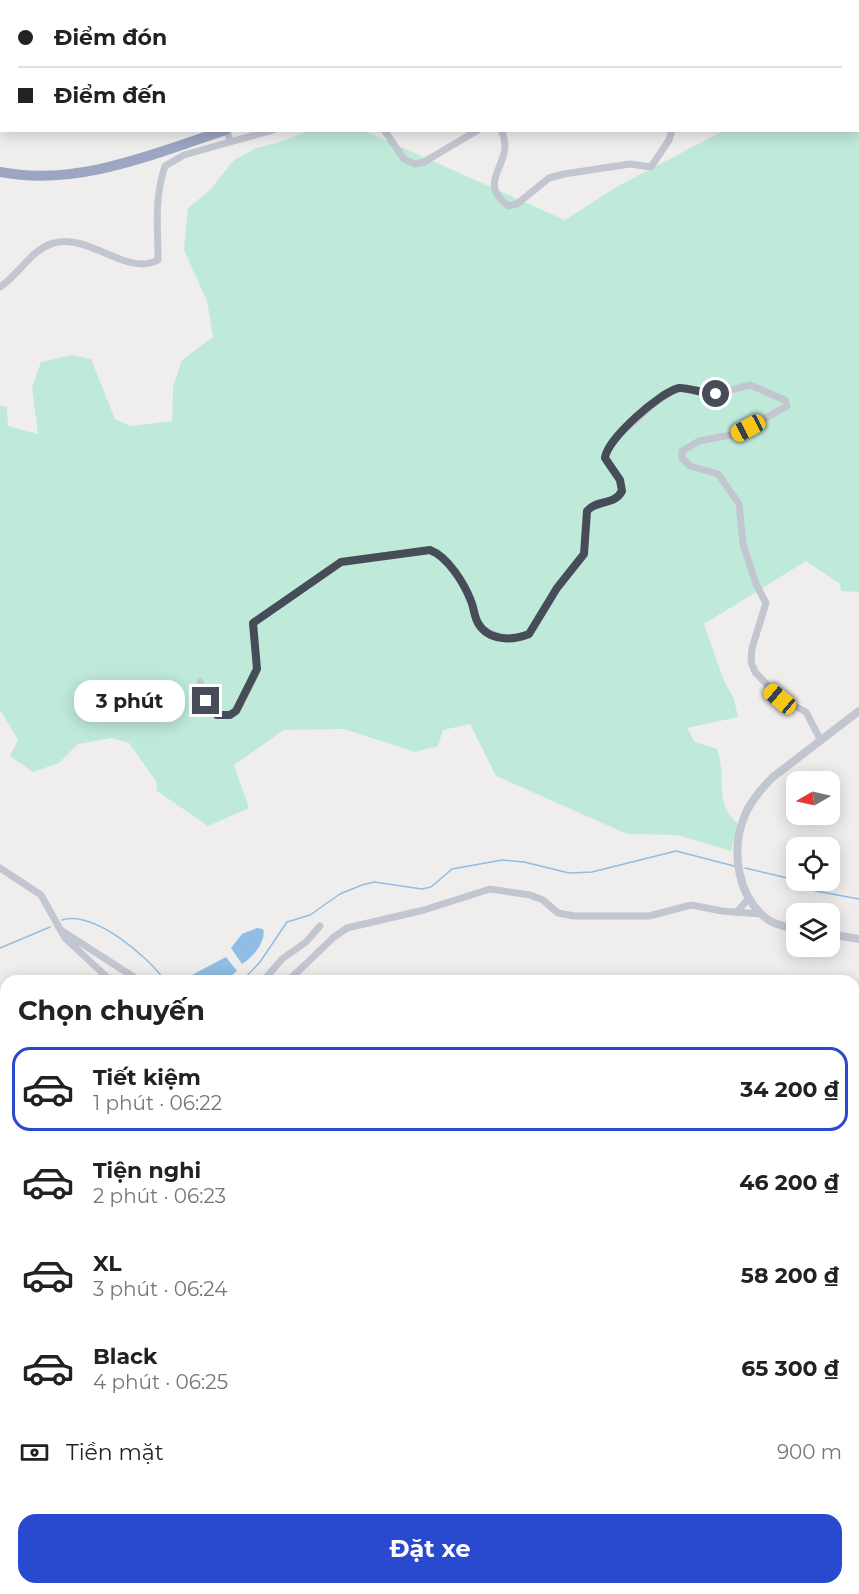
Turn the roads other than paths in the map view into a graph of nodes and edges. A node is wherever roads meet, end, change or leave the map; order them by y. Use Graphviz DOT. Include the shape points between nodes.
graph roads {
  1 [pos="220,132"];
  2 [pos="227,132"];
  3 [pos="266,132"];
  4 [pos="385,132"];
  5 [pos="475,132"];
  6 [pos="502,132"];
  7 [pos="671,132"];
  8 [pos="230,142"];
  9 [pos="0,172"];
  10 [pos="0,287"];
  11 [pos="200,682"];
  12 [pos="859,711"];
  13 [pos="820,740"];
  14 [pos="0,868"];
  15 [pos="748,899"];
  16 [pos="737,912"];
  17 [pos="761,914"];
  18 [pos="320,926"];
  19 [pos="786,927"];
  20 [pos="62,931"];
  21 [pos="840,936"];
  22 [pos="859,939"];
  23 [pos="105,975"];
  24 [pos="131,975"];
  25 [pos="268,975"];
  26 [pos="294,975"];
  1 -- 9 [label="highway" via="96,170 56,176"];
  2 -- 8 [label="street"];
  3 -- 8 [label="street"];
  4 -- 5 [label="street" via="404,159 415,164"];
  6 -- 7 [label="street" via="506,150 493,180 496,195 508,206 517,204 549,178 630,164 651,167"];
  8 -- 10 [label="street" via="184,155 165,166 155,231 158,260 142,265 85,244 53,243 41,249"];
  11 -- 13 [label="street" via="206,701 217,715 236,711 257,669 253,623 332,566 348,559 430,550 441,556 464,587 480,627 507,639 529,634 584,554 587,511 614,501 622,491 620,480 605,458 611,443 657,401 678,388 716,394 750,385 785,400 787,406 737,434 689,445 682,458 690,466 718,474 739,504 747,558 766,603 751,655 755,672 780,699 806,712"];
  12 -- 13 [label="street"];
  13 -- 15 [label="street" via="760,790 744,816 740,877"];
  14 -- 20 [label="street" via="41,895"];
  15 -- 16 [label="street"];
  15 -- 17 [label="street"];
  16 -- 17 [label="street"];
  16 -- 26 [label="street" via="691,905 649,916 574,916 558,913 530,895 490,889 347,928"];
  17 -- 19 [label="street"];
  18 -- 25 [label="street"];
  20 -- 23 [label="street"];
  20 -- 24 [label="street"];
  21 -- 22 [label="street"];
}
